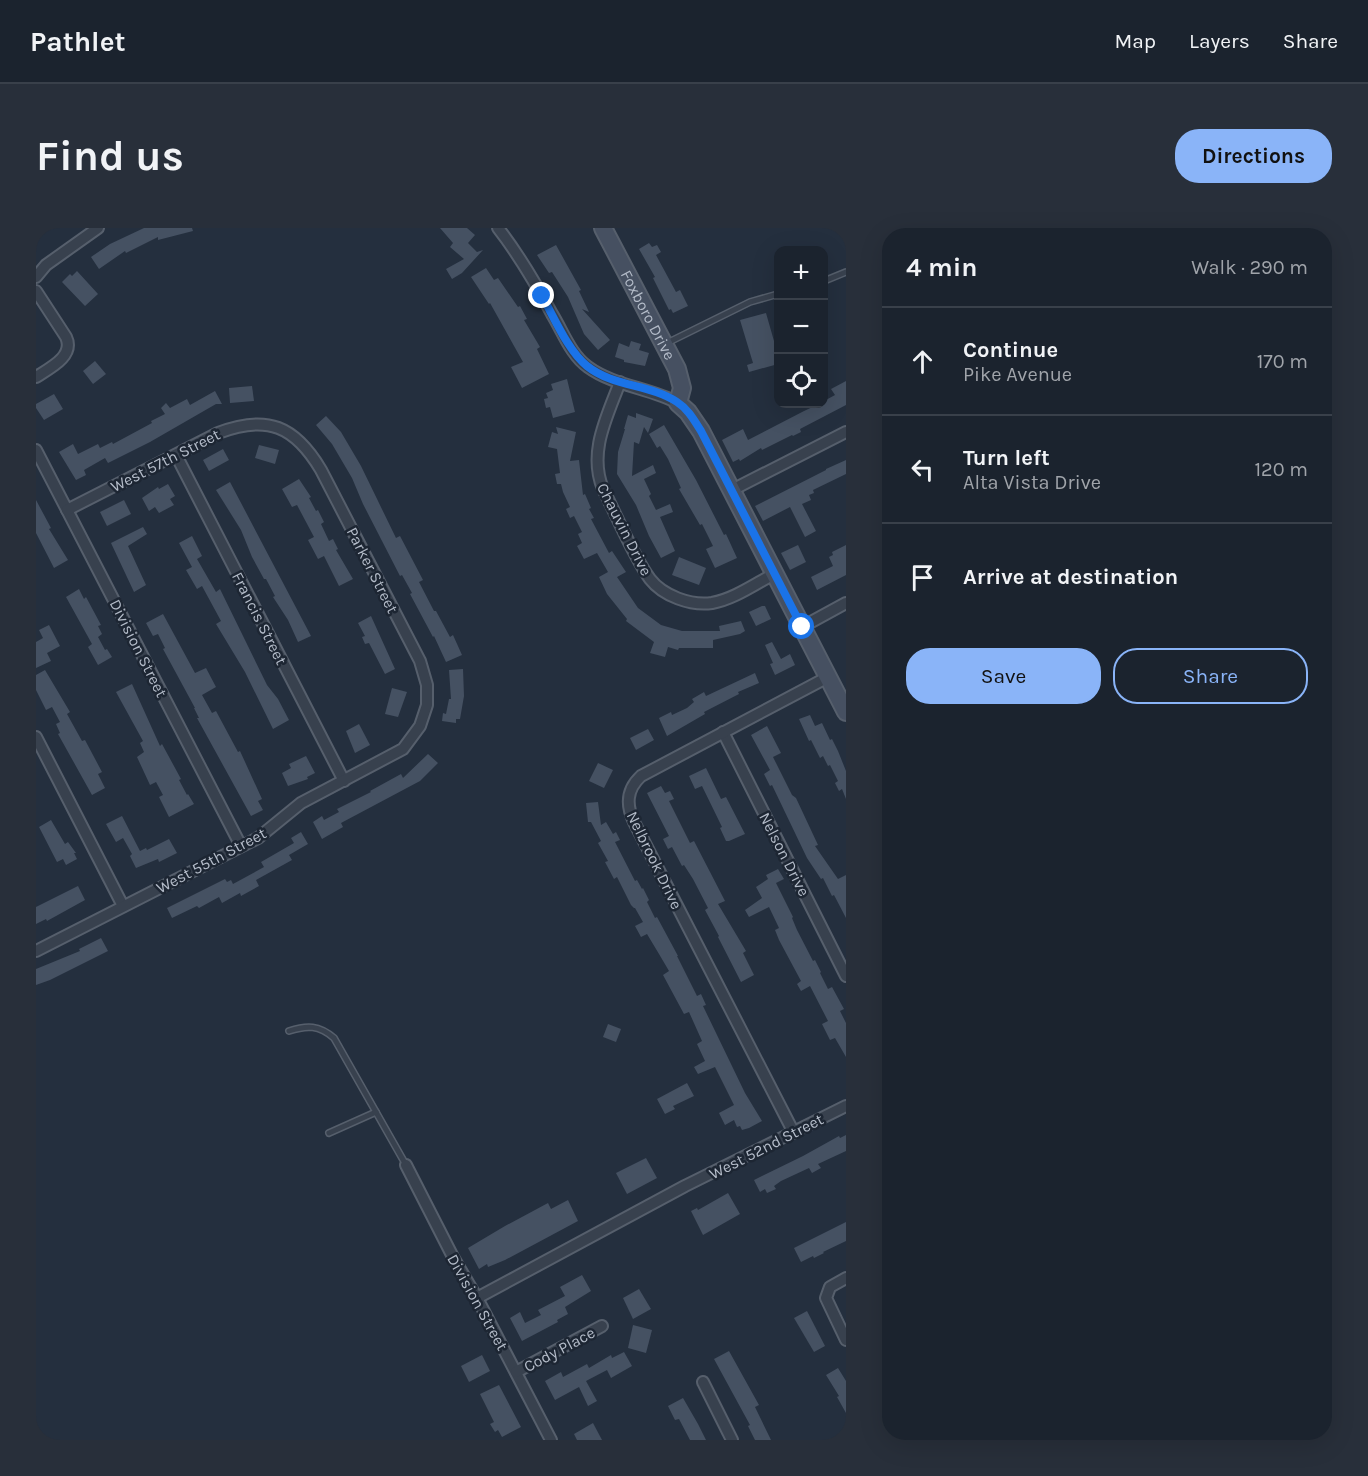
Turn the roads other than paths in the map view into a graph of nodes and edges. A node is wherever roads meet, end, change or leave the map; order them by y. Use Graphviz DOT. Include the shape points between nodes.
graph roads {
  1 [pos="98,228"];
  2 [pos="498,228"];
  3 [pos="603,228"];
  4 [pos="846,272"];
  5 [pos="36,277"];
  6 [pos="828,279"];
  7 [pos="36,291"];
  8 [pos="774,295"];
  9 [pos="665,344"];
  10 [pos="40,375"];
  11 [pos="620,382"];
  12 [pos="678,403"];
  13 [pos="266,425"];
  14 [pos="846,432"];
  15 [pos="36,450"];
  16 [pos="176,455"];
  17 [pos="732,490"];
  18 [pos="67,510"];
  19 [pos="774,574"];
  20 [pos="846,603"];
  21 [pos="802,627"];
  22 [pos="828,677"];
  23 [pos="846,712"];
  24 [pos="723,732"];
  25 [pos="36,737"];
  26 [pos="411,740"];
  27 [pos="344,781"];
  28 [pos="241,846"];
  29 [pos="123,906"];
  30 [pos="36,951"];
  31 [pos="846,976"];
  32 [pos="289,1031"];
  33 [pos="846,1106"];
  34 [pos="376,1112"];
  35 [pos="329,1133"];
  36 [pos="794,1133"];
  37 [pos="406,1165"];
  38 [pos="846,1278"];
  39 [pos="477,1298"];
  40 [pos="602,1326"];
  41 [pos="846,1340"];
  42 [pos="516,1372"];
  43 [pos="703,1382"];
  44 [pos="551,1440"];
  45 [pos="732,1440"];
  1 -- 5 [label="street" via="46,265"];
  2 -- 11 [label="street" via="522,261 577,356 597,373"];
  3 -- 9 [label="street, Foxboro Drive"];
  4 -- 6 [label="lane"];
  7 -- 10 [label="street" via="69,344 61,360"];
  8 -- 9 [label="lane" via="750,302"];
  9 -- 12 [label="street, Foxboro Drive" via="680,378 682,395"];
  11 -- 12 [label="street"];
  11 -- 19 [label="street, Chauvin Drive" via="600,434 597,471 651,580 670,595 711,603"];
  12 -- 17 [label="street" via="701,431"];
  13 -- 16 [label="street, West 57th Street" via="235,426"];
  13 -- 26 [label="street, Parker Street" via="293,435 310,451 420,661 427,685 427,705"];
  14 -- 17 [label="street"];
  15 -- 18 [label="street, Division Street"];
  16 -- 18 [label="street, West 57th Street"];
  16 -- 27 [label="street, Francis Street"];
  17 -- 19 [label="street"];
  18 -- 28 [label="street, Division Street"];
  19 -- 21 [label="street"];
  20 -- 21 [label="street"];
  21 -- 22 [label="street"];
  22 -- 23 [label="street"];
  22 -- 24 [label="street, Nelbrook Drive"];
  24 -- 31 [label="street, Nelson Drive"];
  24 -- 36 [label="street, Nelbrook Drive" via="641,776 630,791 628,806"];
  25 -- 29 [label="street"];
  26 -- 27 [label="street, West 55th Street" via="392,756"];
  27 -- 28 [label="street, West 55th Street" via="291,810 267,831"];
  28 -- 29 [label="street, West 55th Street"];
  29 -- 30 [label="street, West 55th Street"];
  32 -- 34 [label="lane" via="317,1027 334,1038"];
  33 -- 36 [label="street, West 52nd Street"];
  34 -- 35 [label="lane"];
  34 -- 37 [label="lane"];
  36 -- 39 [label="street, West 52nd Street" via="685,1186"];
  37 -- 39 [label="street, Division Street"];
  38 -- 41 [label="street" via="828,1290 826,1298"];
  39 -- 42 [label="street, Division Street"];
  40 -- 42 [label="street, Cody Place"];
  42 -- 44 [label="street, Division Street"];
  43 -- 45 [label="street"];
}
